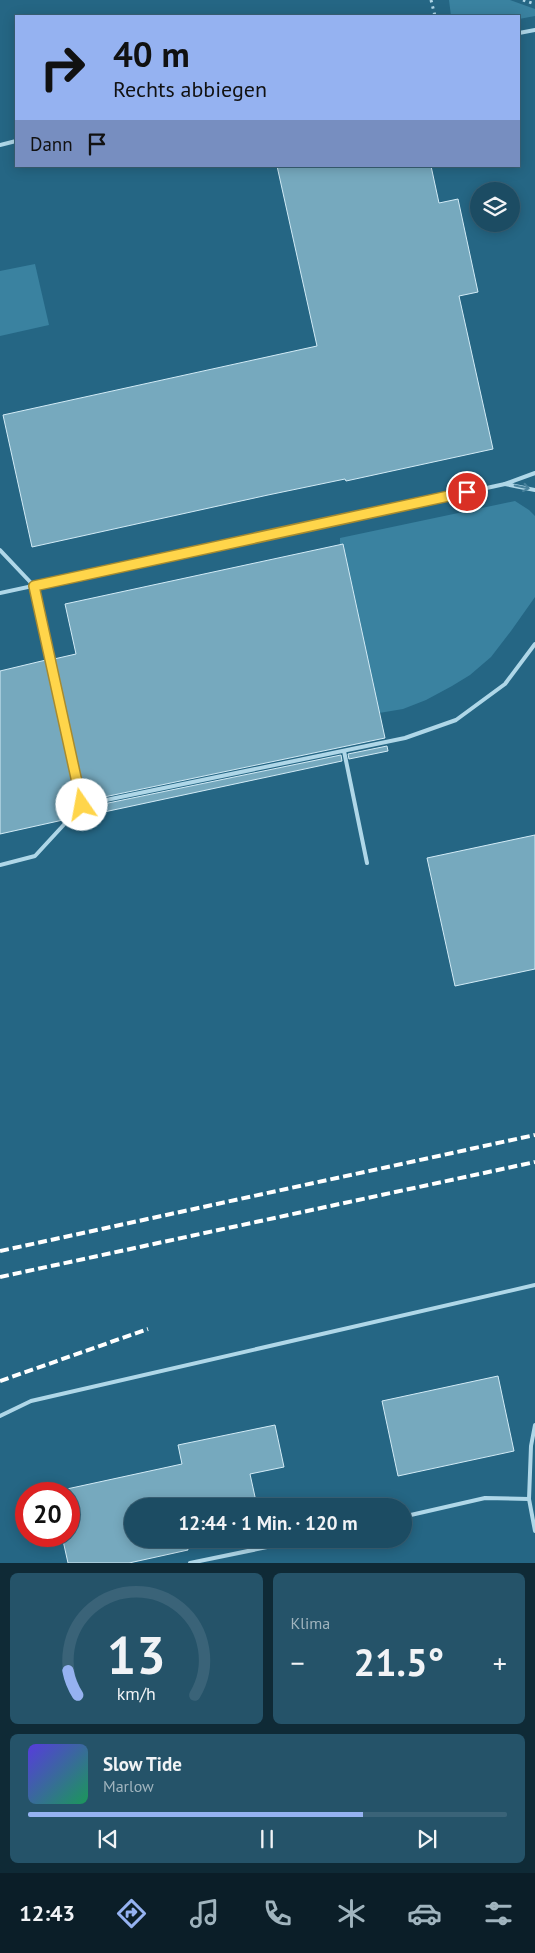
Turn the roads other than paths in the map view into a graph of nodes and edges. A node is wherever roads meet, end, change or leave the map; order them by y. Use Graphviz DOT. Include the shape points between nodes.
graph roads {
  1 [pos="535,30"];
  2 [pos="520,33"];
  3 [pos="15,141"];
  4 [pos="0,145"];
  5 [pos="535,473"];
  6 [pos="505,484"];
  7 [pos="535,490"];
  8 [pos="0,550"];
  9 [pos="34,586"];
  10 [pos="0,593"];
  11 [pos="535,644"];
  12 [pos="344,751"];
  13 [pos="82,805"];
  14 [pos="367,862"];
  15 [pos="0,865"];
  16 [pos="535,1285"];
  17 [pos="0,1416"];
  18 [pos="535,1425"];
  19 [pos="529,1499"];
  20 [pos="412,1515"];
  21 [pos="535,1531"];
  22 [pos="262,1548"];
  23 [pos="190,1563"];
  1 -- 2 [label="lane"];
  3 -- 4 [label="lane"];
  5 -- 6 [label="lane"];
  6 -- 7 [label="lane, one-way"];
  6 -- 9 [label="lane"];
  8 -- 9 [label="lane"];
  9 -- 10 [label="lane"];
  9 -- 13 [label="lane"];
  11 -- 12 [label="lane" via="505,684 456,720 405,738"];
  12 -- 13 [label="lane"];
  12 -- 14 [label="lane"];
  13 -- 15 [label="lane" via="35,856"];
  16 -- 17 [label="lane" via="31,1401"];
  18 -- 19 [label="lane"];
  19 -- 20 [label="lane" via="485,1498"];
  19 -- 21 [label="lane"];
  22 -- 23 [label="lane"];
}
